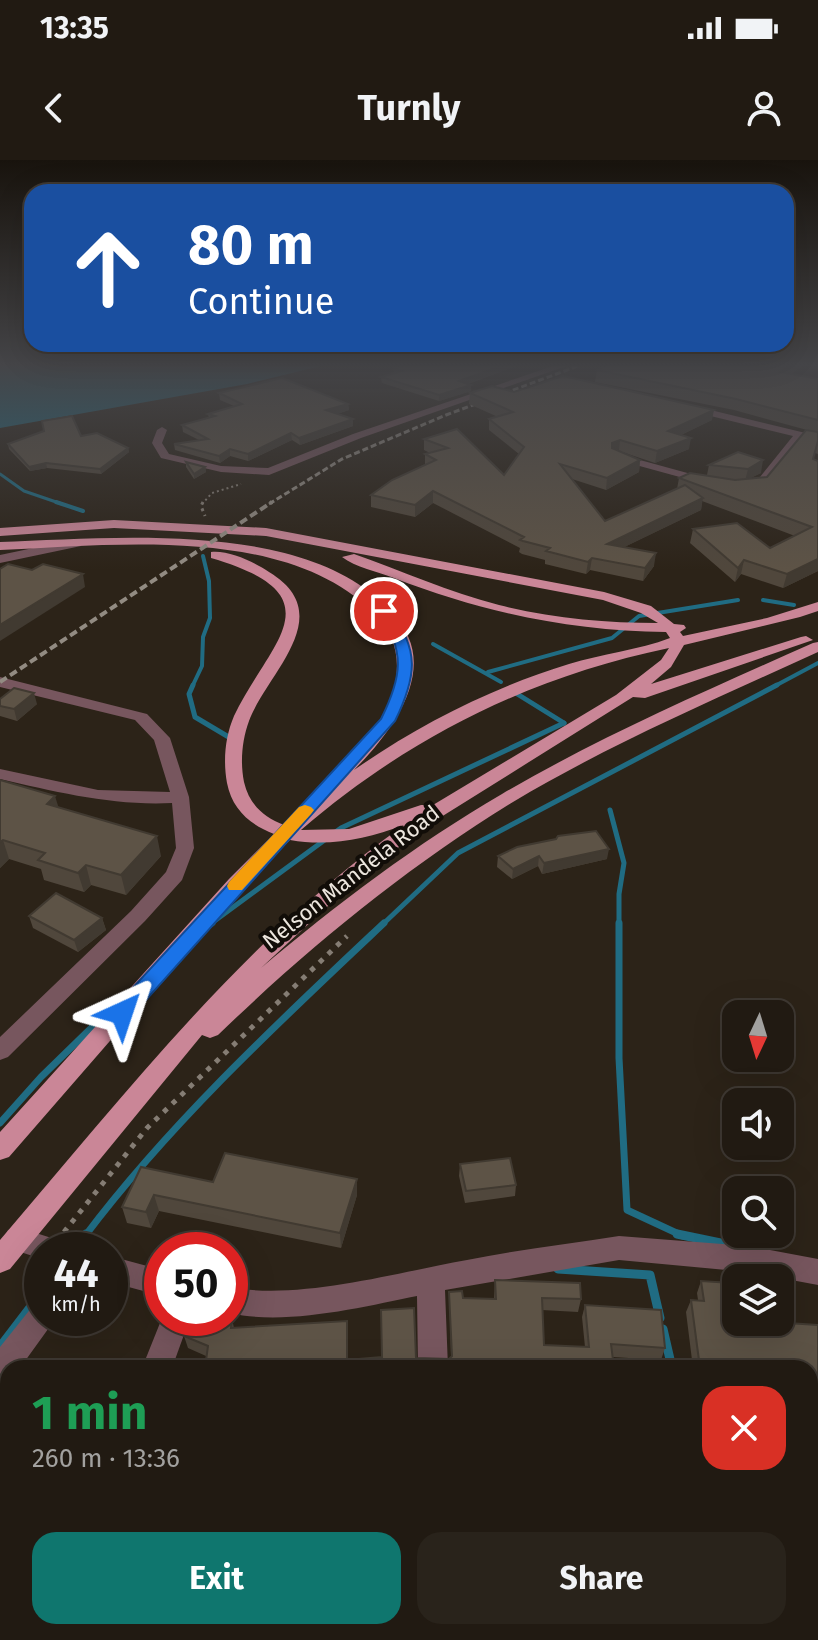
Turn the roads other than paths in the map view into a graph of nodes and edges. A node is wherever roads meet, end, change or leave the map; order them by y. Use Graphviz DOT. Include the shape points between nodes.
graph roads {
  1 [pos="161,432"];
  2 [pos="368,432"];
  3 [pos="792,432"];
  4 [pos="800,434"];
  5 [pos="818,439"];
  6 [pos="618,457"];
  7 [pos="196,526"];
  8 [pos="0,532"];
  9 [pos="76,543"];
  10 [pos="137,543"];
  11 [pos="0,546"];
  12 [pos="0,559"];
  13 [pos="818,604"];
  14 [pos="818,637"];
  15 [pos="818,646"];
  16 [pos="0,682"];
  17 [pos="601,711"];
  18 [pos="0,774"];
  19 [pos="180,797"];
  20 [pos="456,797"];
  21 [pos="264,855"];
  22 [pos="0,1051"];
  23 [pos="101,1138"];
  24 [pos="0,1149"];
  25 [pos="8,1249"];
  26 [pos="818,1272"];
  27 [pos="431,1280"];
  28 [pos="248,1304"];
  29 [pos="27,1336"];
  30 [pos="169,1336"];
  31 [pos="8,1360"];
  32 [pos="160,1360"];
  33 [pos="433,1360"];
  1 -- 2 [label="street" via="157,443 165,456 221,469 269,472"];
  3 -- 4 [label="street"];
  4 -- 5 [label="street"];
  4 -- 6 [label="street" via="753,487 728,488"];
  7 -- 8 [label="main road" via="114,524"];
  7 -- 13 [label="main road" via="292,542 470,601 551,620 640,628 716,626"];
  7 -- 17 [label="main road" via="315,540 575,589 647,609 671,627 677,638 675,651 650,677"];
  9 -- 10 [label="main road"];
  9 -- 11 [label="main road"];
  9 -- 12 [label="street"];
  10 -- 20 [label="main road" via="231,560 264,574 287,597 291,630 243,715 235,741 233,767 243,807 290,833 343,837"];
  10 -- 21 [label="main road" via="243,549 303,562 362,591 398,629 405,674 387,721"];
  13 -- 21 [label="main road" via="730,634 576,666 456,714 347,785"];
  14 -- 17 [label="main road" via="667,683"];
  15 -- 23 [label="main road, Nelson Mandela Road" via="670,714 467,823 328,925 225,1014"];
  16 -- 19 [label="street" via="141,717 162,738"];
  17 -- 20 [label="main road"];
  18 -- 19 [label="street" via="98,795"];
  19 -- 22 [label="street" via="185,848 175,875"];
  20 -- 23 [label="main road" via="306,912 225,993"];
  21 -- 24 [label="main road"];
  23 -- 25 [label="main road, Nelson Mandela Road"];
  26 -- 27 [label="street" via="748,1259 619,1248"];
  27 -- 28 [label="street" via="341,1298"];
  27 -- 33 [label="street"];
  29 -- 31 [label="street"];
  30 -- 32 [label="street"];
}
